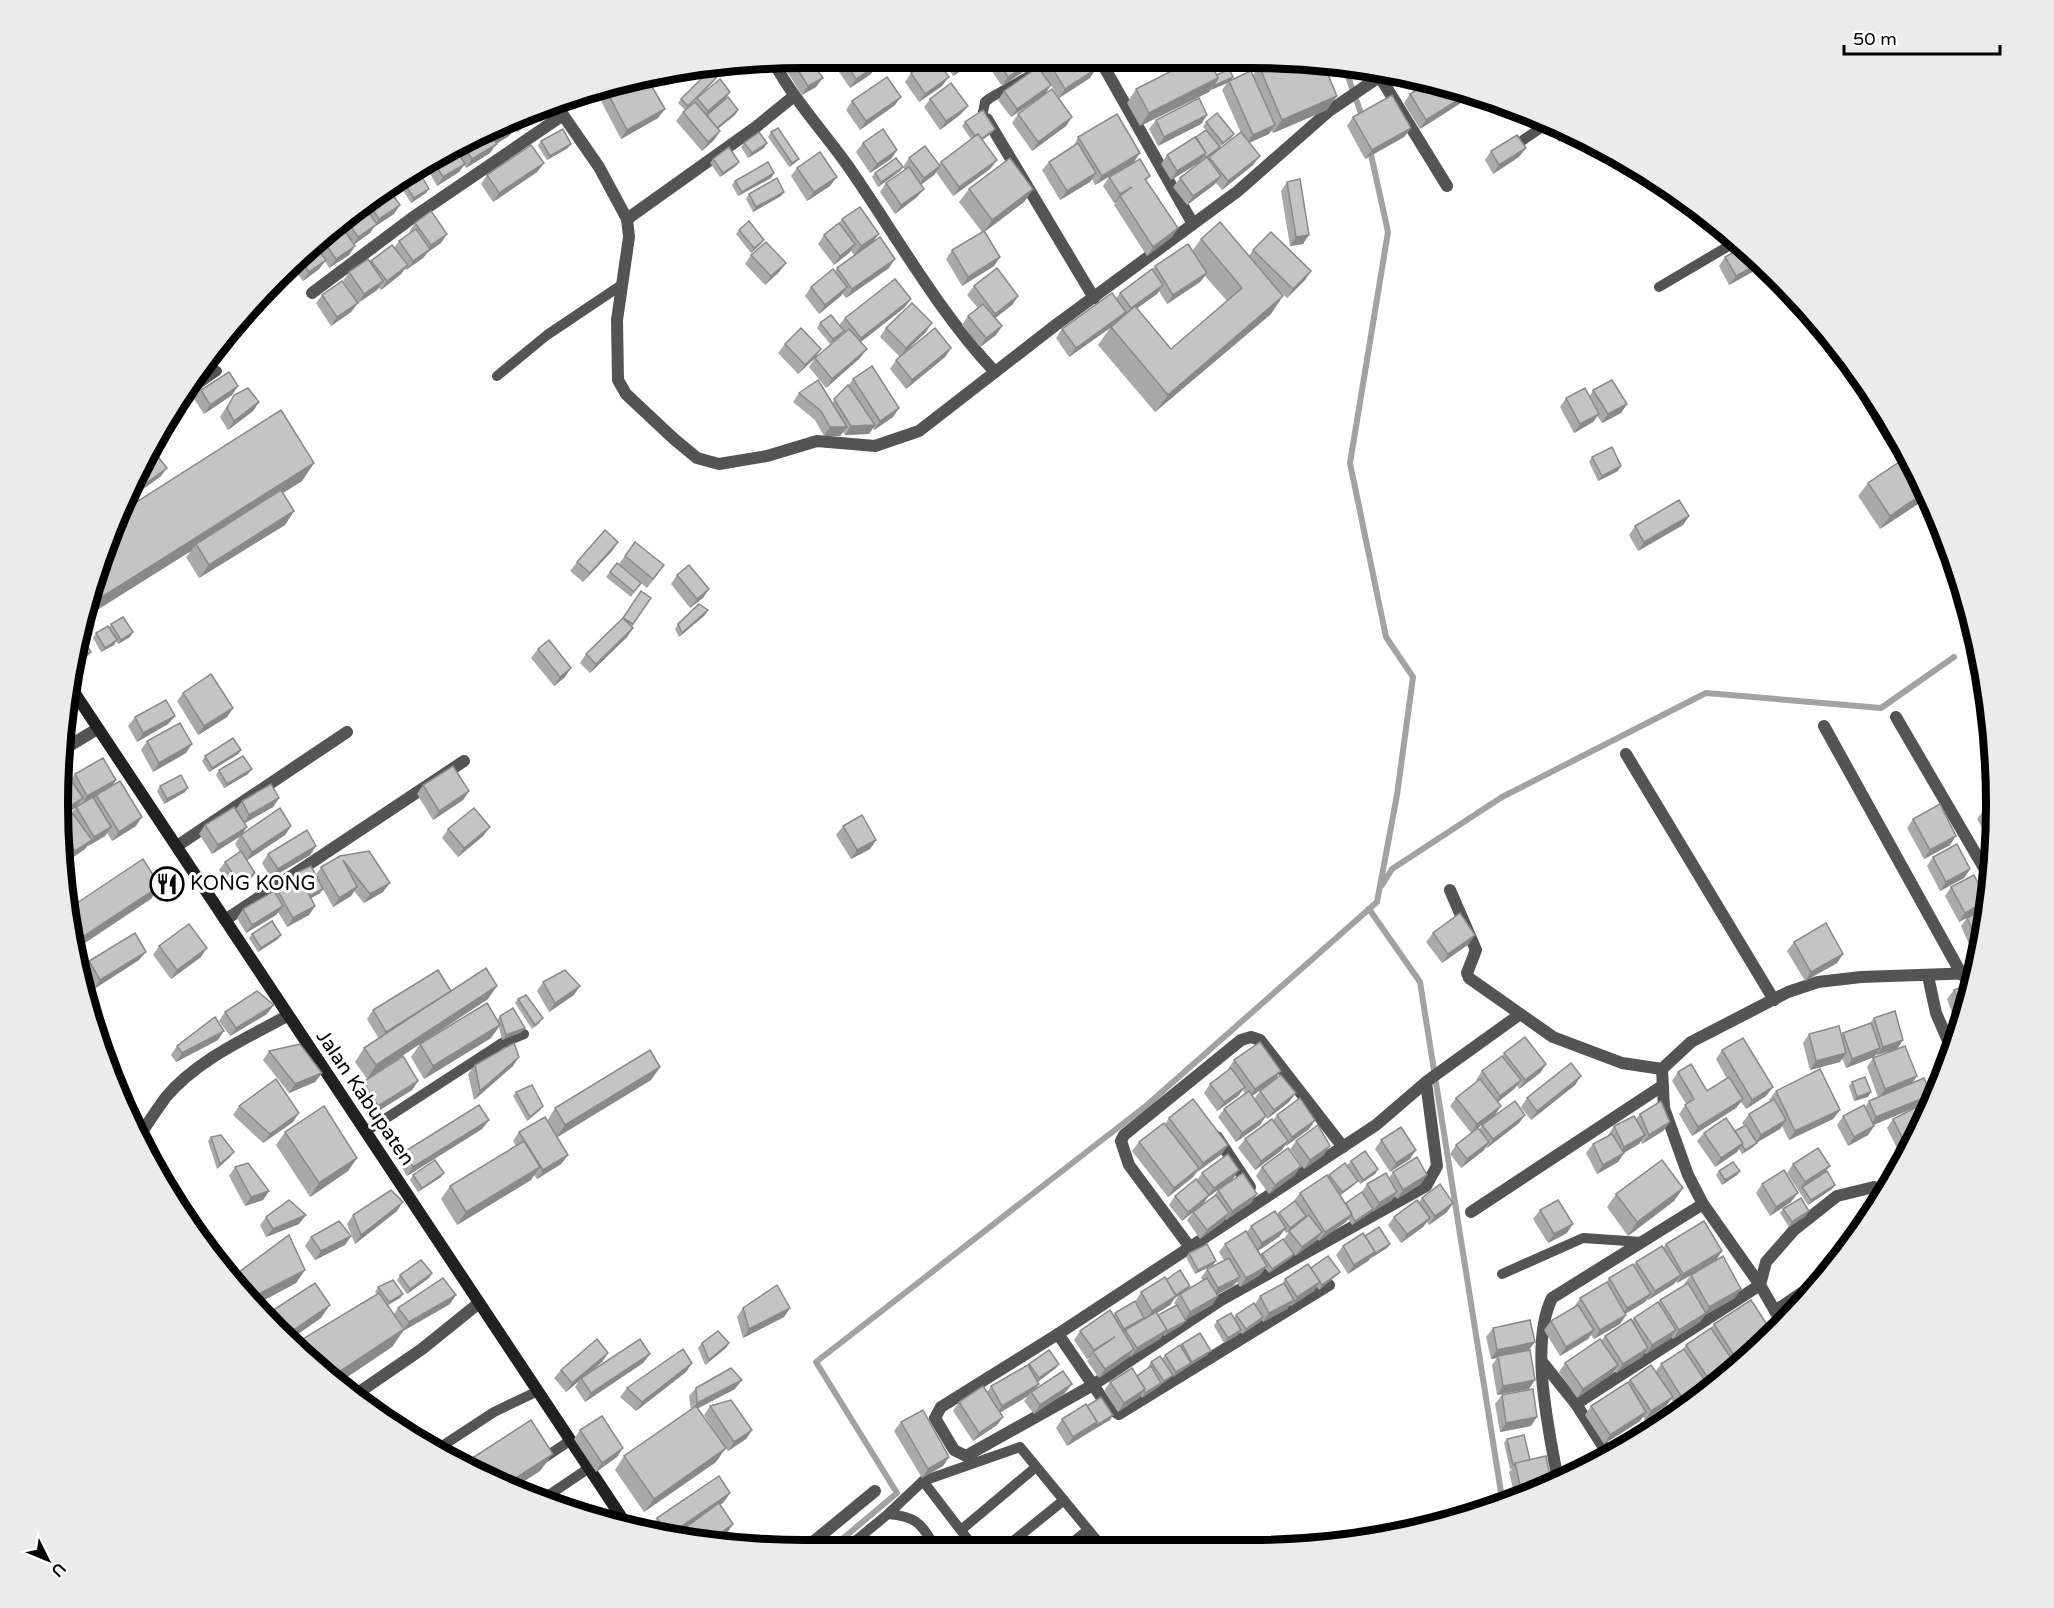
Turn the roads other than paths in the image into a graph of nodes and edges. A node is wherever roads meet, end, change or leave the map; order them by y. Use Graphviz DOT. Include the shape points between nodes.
graph roads {
  1 [pos="1044,68"];
  2 [pos="1105,68"];
  3 [pos="778,69"];
  4 [pos="1376,79"];
  5 [pos="1378,79"];
  6 [pos="794,96"];
  7 [pos="560,110"];
  8 [pos="983,112"];
  9 [pos="1541,128"];
  10 [pos="1523,140"];
  11 [pos="1447,186"];
  12 [pos="627,219"];
  13 [pos="1193,224"];
  14 [pos="1730,245"];
  15 [pos="623,284"];
  16 [pos="1659,287"];
  17 [pos="312,293"];
  18 [pos="1094,298"];
  19 [pos="217,371"];
  20 [pos="995,372"];
  21 [pos="497,376"];
  22 [pos="201,382"];
  23 [pos="76,696"];
  24 [pos="1896,717"];
  25 [pos="1824,726"];
  26 [pos="97,729"];
  27 [pos="347,732"];
  28 [pos="70,745"];
  29 [pos="1626,754"];
  30 [pos="464,762"];
  31 [pos="177,846"];
  32 [pos="1983,867"];
  33 [pos="1450,891"];
  34 [pos="225,920"];
  35 [pos="1966,974"];
  36 [pos="1962,975"];
  37 [pos="1928,976"];
  38 [pos="1774,1000"];
  39 [pos="1519,1015"];
  40 [pos="286,1016"];
  41 [pos="524,1034"];
  42 [pos="1947,1039"];
  43 [pos="1662,1069"];
  44 [pos="1430,1079"];
  45 [pos="1662,1086"];
  46 [pos="1209,1125"];
  47 [pos="143,1130"];
  48 [pos="365,1132"];
  49 [pos="1343,1146"];
  50 [pos="1877,1189"];
  51 [pos="1259,1201"];
  52 [pos="1703,1204"];
  53 [pos="1471,1212"];
  54 [pos="1642,1242"];
  55 [pos="1189,1246"];
  56 [pos="1502,1274"];
  57 [pos="1329,1285"];
  58 [pos="1760,1285"];
  59 [pos="1800,1294"];
  60 [pos="479,1303"];
  61 [pos="1775,1311"];
  62 [pos="1779,1317"];
  63 [pos="1058,1334"];
  64 [pos="1543,1363"];
  65 [pos="1093,1385"];
  66 [pos="360,1391"];
  67 [pos="538,1391"];
  68 [pos="1576,1404"];
  69 [pos="571,1440"];
  70 [pos="443,1446"];
  71 [pos="1605,1449"];
  72 [pos="540,1460"];
  73 [pos="1036,1467"];
  74 [pos="589,1468"];
  75 [pos="1557,1473"];
  76 [pos="923,1481"];
  77 [pos="875,1491"];
  78 [pos="550,1494"];
  79 [pos="1064,1500"];
  80 [pos="888,1514"];
  81 [pos="621,1517"];
  82 [pos="961,1530"];
  83 [pos="1088,1530"];
  84 [pos="815,1540"];
  85 [pos="856,1540"];
  86 [pos="931,1540"];
  87 [pos="968,1540"];
  88 [pos="1014,1540"];
  89 [pos="1076,1540"];
  90 [pos="1096,1540"];
  1 -- 8 [label="lane" via="990,98"];
  2 -- 13 [label="street"];
  3 -- 6 [label="street"];
  4 -- 13 [label="street" via="1329,111 1238,191"];
  5 -- 11 [label="street"];
  6 -- 12 [label="street"];
  6 -- 20 [label="street" via="847,164 934,295"];
  7 -- 12 [label="street" via="599,167"];
  7 -- 17 [label="street"];
  8 -- 18 [label="street"];
  9 -- 10 [label="lane"];
  12 -- 15 [label="street" via="629,237"];
  13 -- 18 [label="street"];
  14 -- 16 [label="lane"];
  15 -- 20 [label="street" via="617,320 618,380 626,394 674,439 697,458 719,464 767,456 818,441 875,446 919,431"];
  15 -- 21 [label="lane" via="547,335"];
  18 -- 20 [label="street"];
  19 -- 22 [label="lane"];
  23 -- 26 [label="main road, Jalan Kabupaten"];
  24 -- 32 [label="street"];
  25 -- 36 [label="street"];
  26 -- 28 [label="street"];
  26 -- 31 [label="main road, Jalan Kabupaten"];
  27 -- 31 [label="street"];
  29 -- 38 [label="street"];
  30 -- 34 [label="street"];
  31 -- 34 [label="main road, Jalan Kabupaten"];
  33 -- 39 [label="street" via="1476,950 1467,976"];
  34 -- 40 [label="main road, Jalan Kabupaten"];
  35 -- 36 [label="street"];
  36 -- 37 [label="street"];
  37 -- 38 [label="street" via="1840,978 1818,982"];
  37 -- 42 [label="street" via="1936,1013"];
  38 -- 43 [label="street" via="1691,1042"];
  39 -- 43 [label="street" via="1565,1043 1622,1063"];
  39 -- 44 [label="street"];
  40 -- 47 [label="street" via="215,1055 192,1073 167,1096"];
  40 -- 48 [label="main road, Jalan Kabupaten"];
  41 -- 48 [label="lane" via="502,1043"];
  43 -- 45 [label="street"];
  44 -- 49 [label="street" via="1376,1125"];
  44 -- 65 [label="street" via="1437,1166 1426,1186 1221,1300"];
  45 -- 52 [label="street" via="1664,1108"];
  45 -- 53 [label="street"];
  46 -- 51 [label="street"];
  48 -- 60 [label="main road, Jalan Kabupaten"];
  49 -- 51 [label="street"];
  49 -- 55 [label="street" via="1260,1040 1241,1040 1187,1092 1124,1135 1121,1141 1129,1165"];
  50 -- 58 [label="street" via="1837,1196 1794,1230 1766,1262"];
  51 -- 55 [label="street"];
  52 -- 54 [label="street"];
  52 -- 58 [label="street"];
  54 -- 56 [label="lane" via="1583,1238"];
  54 -- 64 [label="street" via="1552,1298 1542,1331"];
  55 -- 63 [label="street"];
  57 -- 65 [label="street" via="1119,1414 1109,1408"];
  58 -- 61 [label="street"];
  58 -- 68 [label="street"];
  59 -- 61 [label="street"];
  60 -- 66 [label="street"];
  60 -- 67 [label="main road, Jalan Kabupaten"];
  61 -- 62 [label="street"];
  63 -- 65 [label="street"];
  63 -- 65 [label="street" via="940,1407 935,1418 954,1450 966,1456"];
  64 -- 68 [label="street"];
  64 -- 75 [label="street" via="1544,1406"];
  67 -- 69 [label="main road, Jalan Kabupaten"];
  67 -- 70 [label="lane" via="494,1412"];
  68 -- 71 [label="street"];
  69 -- 72 [label="lane"];
  69 -- 74 [label="main road, Jalan Kabupaten"];
  73 -- 76 [label="lane" via="1020,1447"];
  73 -- 79 [label="lane"];
  73 -- 82 [label="lane"];
  74 -- 78 [label="lane"];
  74 -- 81 [label="main road, Jalan Kabupaten"];
  76 -- 80 [label="lane"];
  76 -- 82 [label="lane"];
  77 -- 84 [label="street"];
  79 -- 83 [label="lane"];
  79 -- 88 [label="lane"];
  80 -- 85 [label="lane"];
  80 -- 86 [label="lane" via="909,1516 920,1522"];
  82 -- 87 [label="lane"];
  83 -- 89 [label="lane"];
  83 -- 90 [label="lane"];
}
